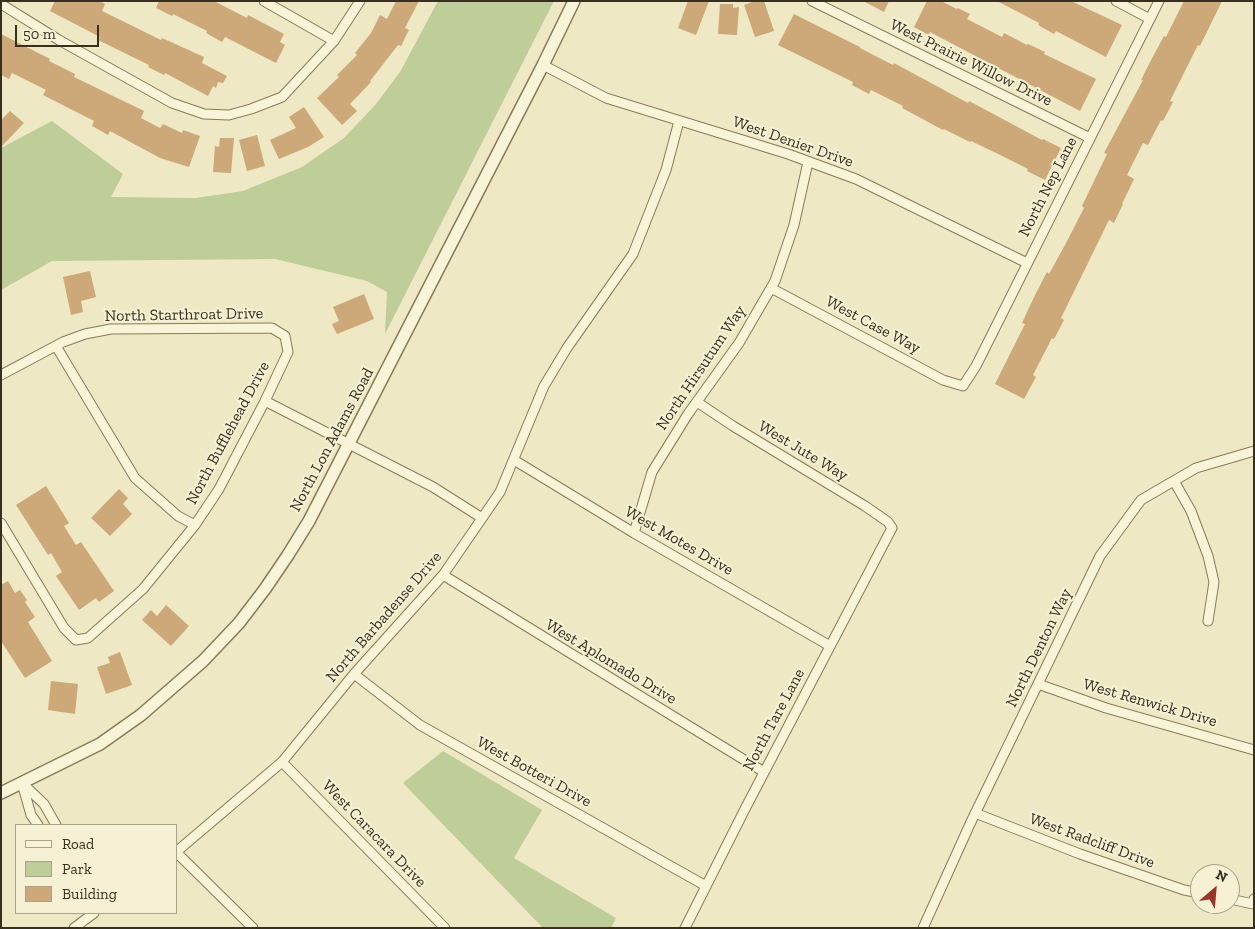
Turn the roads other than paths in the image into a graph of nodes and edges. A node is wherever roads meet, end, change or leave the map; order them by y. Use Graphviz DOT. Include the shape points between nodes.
graph roads {
  1 [pos="264,1"];
  2 [pos="360,1"];
  3 [pos="574,1"];
  4 [pos="812,1"];
  5 [pos="1116,1"];
  6 [pos="1159,1"];
  7 [pos="1,4"];
  8 [pos="1150,19"];
  9 [pos="334,41"];
  10 [pos="543,65"];
  11 [pos="679,121"];
  12 [pos="1090,138"];
  13 [pos="808,162"];
  14 [pos="1027,263"];
  15 [pos="771,288"];
  16 [pos="285,336"];
  17 [pos="56,346"];
  18 [pos="1,375"];
  19 [pos="963,386"];
  20 [pos="265,401"];
  21 [pos="697,402"];
  22 [pos="349,444"];
  23 [pos="1254,451"];
  24 [pos="514,460"];
  25 [pos="1174,481"];
  26 [pos="482,518"];
  27 [pos="1,523"];
  28 [pos="194,525"];
  29 [pos="892,528"];
  30 [pos="634,533"];
  31 [pos="443,575"];
  32 [pos="1208,621"];
  33 [pos="830,646"];
  34 [pos="354,674"];
  35 [pos="1038,684"];
  36 [pos="1254,750"];
  37 [pos="282,762"];
  38 [pos="764,772"];
  39 [pos="22,783"];
  40 [pos="1,793"];
  41 [pos="975,813"];
  42 [pos="37,824"];
  43 [pos="55,824"];
  44 [pos="178,850"];
  45 [pos="178,854"];
  46 [pos="706,886"];
  47 [pos="1190,891"];
  48 [pos="1240,900"];
  49 [pos="1253,901"];
  50 [pos="93,914"];
  51 [pos="74,928"];
  52 [pos="253,928"];
  53 [pos="445,928"];
  54 [pos="685,928"];
  55 [pos="923,928"];
  1 -- 9 [label="street"];
  2 -- 9 [label="street"];
  3 -- 10 [label="street, North Lon Adams Road"];
  4 -- 12 [label="street, West Prairie Willow Drive"];
  5 -- 8 [label="street"];
  6 -- 8 [label="street, North Nep Lane"];
  7 -- 9 [label="street" via="172,103 204,114 229,116 282,97"];
  8 -- 12 [label="street, North Nep Lane"];
  10 -- 11 [label="street, West Denier Drive" via="606,98"];
  10 -- 22 [label="street, North Lon Adams Road"];
  11 -- 13 [label="street, West Denier Drive"];
  11 -- 24 [label="street, North Barbadense Drive" via="666,170 633,254 544,386"];
  12 -- 14 [label="street, North Nep Lane"];
  13 -- 14 [label="street, West Denier Drive" via="856,179"];
  13 -- 15 [label="street, North Hirsutum Way" via="794,225"];
  14 -- 19 [label="street, North Nep Lane"];
  15 -- 19 [label="street, West Case Way" via="943,380"];
  15 -- 21 [label="street, North Hirsutum Way" via="739,344"];
  16 -- 17 [label="street, North Starthroat Drive" via="272,328 111,329 85,334"];
  16 -- 20 [label="street, North Bufflehead Drive" via="288,352"];
  17 -- 18 [label="street, North Starthroat Drive"];
  17 -- 28 [label="street" via="134,478 178,516"];
  20 -- 22 [label="street"];
  20 -- 28 [label="street, North Bufflehead Drive" via="219,489"];
  21 -- 29 [label="street, West Jute Way" via="865,506"];
  21 -- 30 [label="street, North Hirsutum Way" via="652,472"];
  22 -- 26 [label="street" via="433,487"];
  22 -- 39 [label="street, North Lon Adams Road" via="288,555 239,623 203,661 142,715 100,744"];
  23 -- 25 [label="street, North Denton Way" via="1196,468"];
  24 -- 26 [label="street, North Barbadense Drive" via="500,492"];
  24 -- 30 [label="street, West Motes Drive"];
  25 -- 32 [label="street" via="1191,512 1208,556 1214,582"];
  25 -- 35 [label="street, North Denton Way" via="1140,500 1100,556"];
  26 -- 31 [label="street, North Barbadense Drive"];
  27 -- 28 [label="street, North Bufflehead Drive" via="64,628 76,640 88,638 143,589"];
  29 -- 33 [label="street, North Tare Lane"];
  30 -- 33 [label="street, West Motes Drive"];
  31 -- 34 [label="street, North Barbadense Drive"];
  31 -- 38 [label="street, West Aplomado Drive"];
  33 -- 38 [label="street, North Tare Lane"];
  34 -- 37 [label="street, North Barbadense Drive"];
  34 -- 46 [label="street, West Botteri Drive" via="420,726"];
  35 -- 36 [label="street, West Renwick Drive" via="1106,708"];
  35 -- 41 [label="street, North Denton Way"];
  37 -- 44 [label="street, North Barbadense Drive"];
  37 -- 53 [label="street, West Caracara Drive"];
  38 -- 46 [label="street, North Tare Lane"];
  39 -- 40 [label="street, North Lon Adams Road"];
  39 -- 42 [label="street" via="31,815"];
  39 -- 43 [label="street" via="44,804"];
  41 -- 47 [label="street, West Radcliff Drive" via="1080,854"];
  41 -- 55 [label="street, North Denton Way"];
  45 -- 52 [label="street"];
  46 -- 54 [label="street, North Tare Lane"];
  48 -- 49 [label="street"];
  50 -- 51 [label="street"];
}
